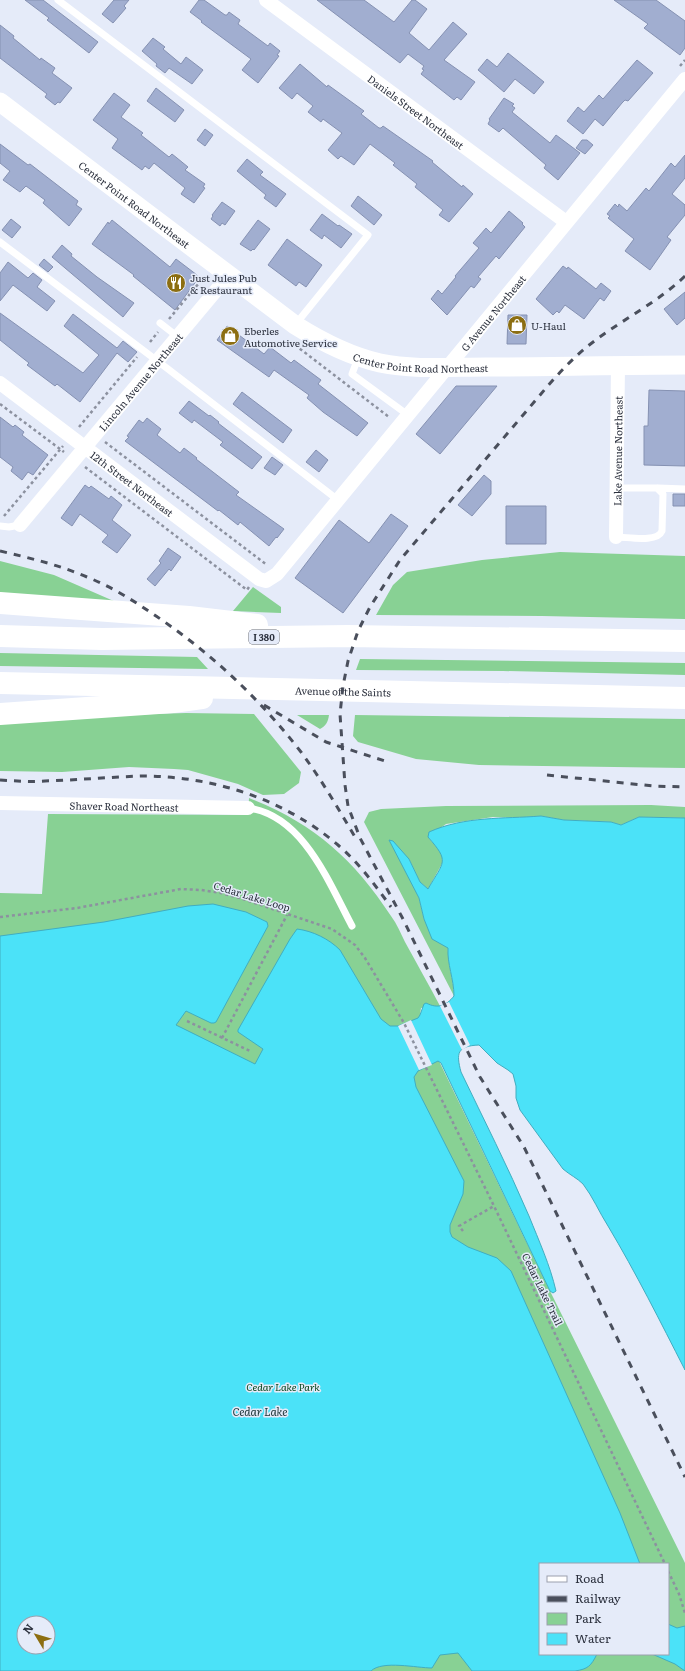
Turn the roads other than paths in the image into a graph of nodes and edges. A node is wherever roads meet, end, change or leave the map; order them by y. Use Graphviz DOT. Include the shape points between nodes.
graph roads {
  1 [pos="58,0"];
  2 [pos="266,0"];
  3 [pos="685,79"];
  4 [pos="0,102"];
  5 [pos="566,222"];
  6 [pos="0,242"];
  7 [pos="229,275"];
  8 [pos="160,323"];
  9 [pos="293,334"];
  10 [pos="178,337"];
  11 [pos="358,357"];
  12 [pos="158,361"];
  13 [pos="618,365"];
  14 [pos="685,365"];
  15 [pos="448,368"];
  16 [pos="0,383"];
  17 [pos="408,415"];
  18 [pos="84,446"];
  19 [pos="617,488"];
  20 [pos="657,488"];
  21 [pos="685,489"];
  22 [pos="338,500"];
  23 [pos="0,523"];
  24 [pos="20,525"];
  25 [pos="616,537"];
  26 [pos="266,581"];
  27 [pos="0,603"];
  28 [pos="0,636"];
  29 [pos="348,636"];
  30 [pos="685,641"];
  31 [pos="0,683"];
  32 [pos="273,688"];
  33 [pos="685,698"];
  34 [pos="0,714"];
  35 [pos="0,803"];
  36 [pos="248,808"];
  37 [pos="352,926"];
  1 -- 9 [label="lane" via="368,235"];
  2 -- 5 [label="street, Daniels Street Northeast"];
  3 -- 5 [label="street, G Avenue Northeast"];
  4 -- 7 [label="main road, Center Point Road Northeast"];
  5 -- 15 [label="street, G Avenue Northeast"];
  6 -- 12 [label="lane"];
  7 -- 9 [label="main road, Center Point Road Northeast"];
  7 -- 10 [label="street, Lincoln Avenue Northeast"];
  8 -- 10 [label="lane"];
  9 -- 11 [label="main road, Center Point Road Northeast" via="320,341"];
  10 -- 12 [label="street, Lincoln Avenue Northeast"];
  11 -- 15 [label="main road, Center Point Road Northeast" via="388,364"];
  11 -- 17 [label="lane" via="352,374"];
  12 -- 18 [label="street, Lincoln Avenue Northeast"];
  12 -- 22 [label="lane"];
  13 -- 14 [label="main road, Center Point Road Northeast"];
  13 -- 15 [label="main road, Center Point Road Northeast"];
  13 -- 19 [label="street, Lake Avenue Northeast"];
  15 -- 17 [label="street, G Avenue Northeast"];
  16 -- 18 [label="street, 12th Street Northeast"];
  17 -- 22 [label="street, G Avenue Northeast"];
  18 -- 24 [label="street, Lincoln Avenue Northeast"];
  18 -- 26 [label="street, 12th Street Northeast" via="259,579"];
  19 -- 20 [label="lane"];
  19 -- 25 [label="street, Lake Avenue Northeast"];
  20 -- 21 [label="lane"];
  20 -- 25 [label="lane" via="663,494 660,535 657,538"];
  22 -- 26 [label="street, G Avenue Northeast" via="278,574"];
  23 -- 24 [label="lane" via="9,527"];
  27 -- 29 [label="highway" via="189,617"];
  28 -- 29 [label="highway, I 380" via="102,639"];
  29 -- 30 [label="highway, I 380"];
  31 -- 32 [label="highway, Avenue of the Saints"];
  32 -- 33 [label="highway, Avenue of the Saints"];
  32 -- 34 [label="highway" via="173,702"];
  35 -- 36 [label="street, Shaver Road Northeast"];
  36 -- 37 [label="lane" via="262,809 272,814 284,822 305,844 314,855"];
}
